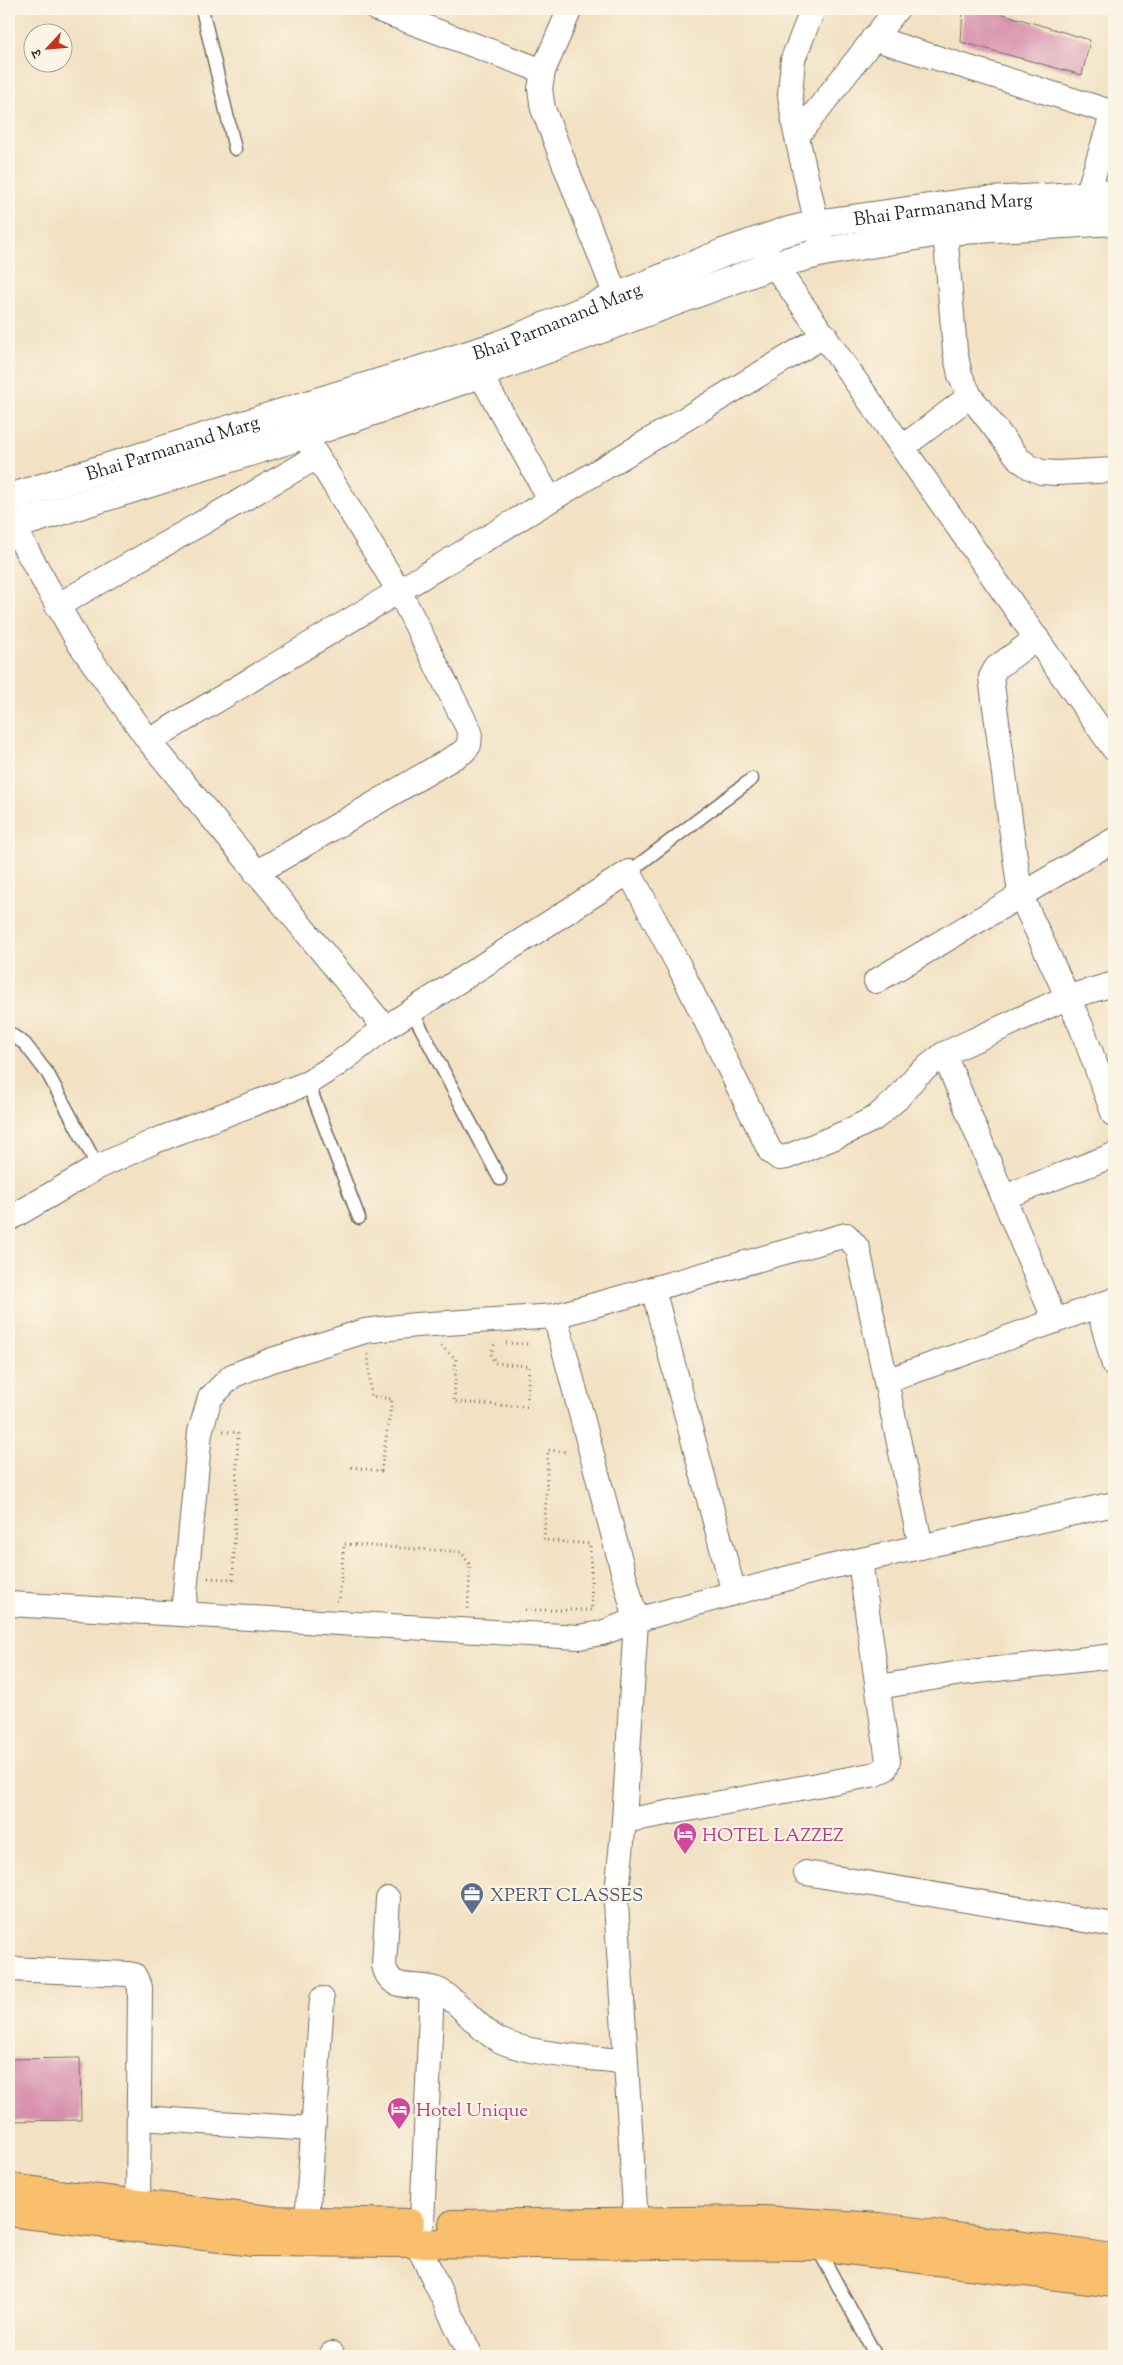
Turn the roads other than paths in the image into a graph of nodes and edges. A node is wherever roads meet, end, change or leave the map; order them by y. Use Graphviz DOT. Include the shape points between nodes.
graph roads {
  1 [pos="202,9"];
  2 [pos="377,9"];
  3 [pos="570,9"];
  4 [pos="813,9"];
  5 [pos="897,9"];
  6 [pos="873,38"];
  7 [pos="543,71"];
  8 [pos="1114,111"];
  9 [pos="796,136"];
  10 [pos="235,149"];
  11 [pos="1114,194"];
  12 [pos="1087,196"];
  13 [pos="1114,221"];
  14 [pos="816,224"];
  15 [pos="945,231"];
  16 [pos="758,240"];
  17 [pos="823,252"];
  18 [pos="773,265"];
  19 [pos="616,296"];
  20 [pos="825,335"];
  21 [pos="480,374"];
  22 [pos="970,396"];
  23 [pos="289,411"];
  24 [pos="310,446"];
  25 [pos="903,447"];
  26 [pos="1114,470"];
  27 [pos="9,498"];
  28 [pos="550,499"];
  29 [pos="10,524"];
  30 [pos="398,591"];
  31 [pos="57,606"];
  32 [pos="1037,638"];
  33 [pos="149,741"];
  34 [pos="1114,749"];
  35 [pos="752,780"];
  36 [pos="1114,840"];
  37 [pos="629,872"];
  38 [pos="256,873"];
  39 [pos="1020,894"];
  40 [pos="876,981"];
  41 [pos="1114,984"];
  42 [pos="1068,997"];
  43 [pos="412,1011"];
  44 [pos="385,1028"];
  45 [pos="9,1033"];
  46 [pos="944,1054"];
  47 [pos="308,1083"];
  48 [pos="1114,1115"];
  49 [pos="1114,1155"];
  50 [pos="98,1167"];
  51 [pos="500,1179"];
  52 [pos="1004,1197"];
  53 [pos="359,1218"];
  54 [pos="9,1220"];
  55 [pos="653,1289"];
  56 [pos="1106,1303"];
  57 [pos="555,1316"];
  58 [pos="1055,1321"];
  59 [pos="1114,1366"];
  60 [pos="886,1381"];
  61 [pos="1114,1504"];
  62 [pos="921,1547"];
  63 [pos="860,1561"];
  64 [pos="734,1593"];
  65 [pos="9,1604"];
  66 [pos="183,1614"];
  67 [pos="636,1620"];
  68 [pos="1114,1656"];
  69 [pos="879,1686"];
  70 [pos="624,1822"];
  71 [pos="806,1873"];
  72 [pos="388,1899"];
  73 [pos="1114,1925"];
  74 [pos="9,1969"];
  75 [pos="432,1989"];
  76 [pos="322,1998"];
  77 [pos="626,2062"];
  78 [pos="139,2118"];
  79 [pos="313,2130"];
  80 [pos="9,2188"];
  81 [pos="138,2204"];
  82 [pos="9,2212"];
  83 [pos="307,2222"];
  84 [pos="415,2229"];
  85 [pos="637,2234"];
  86 [pos="810,2234"];
  87 [pos="1114,2258"];
  88 [pos="1114,2283"];
  89 [pos="471,2356"];
  90 [pos="876,2356"];
  1 -- 10 [label="lane"];
  2 -- 7 [label="street"];
  3 -- 7 [label="street"];
  4 -- 9 [label="street" via="793,59 790,95"];
  5 -- 6 [label="street"];
  6 -- 8 [label="street"];
  6 -- 9 [label="street"];
  7 -- 19 [label="street" via="540,90 543,109"];
  8 -- 12 [label="street"];
  9 -- 14 [label="street"];
  11 -- 12 [label="street, Bhai Parmanand Marg"];
  12 -- 14 [label="street, Bhai Parmanand Marg" via="971,202"];
  13 -- 15 [label="street, Bhai Parmanand Marg"];
  14 -- 16 [label="street, Bhai Parmanand Marg"];
  14 -- 17 [label="street"];
  15 -- 17 [label="street, Bhai Parmanand Marg"];
  15 -- 22 [label="street" via="955,351 960,375"];
  16 -- 18 [label="street"];
  16 -- 19 [label="street, Bhai Parmanand Marg"];
  17 -- 18 [label="street, Bhai Parmanand Marg"];
  18 -- 20 [label="street"];
  18 -- 21 [label="street, Bhai Parmanand Marg"];
  19 -- 23 [label="street, Bhai Parmanand Marg" via="500,344"];
  20 -- 25 [label="street"];
  20 -- 28 [label="street"];
  21 -- 24 [label="street, Bhai Parmanand Marg"];
  21 -- 28 [label="street"];
  22 -- 25 [label="street"];
  22 -- 26 [label="street" via="1019,459 1030,467 1057,473"];
  23 -- 24 [label="street"];
  23 -- 27 [label="street, Bhai Parmanand Marg"];
  24 -- 29 [label="street, Bhai Parmanand Marg"];
  24 -- 30 [label="street"];
  24 -- 31 [label="street"];
  25 -- 32 [label="street"];
  28 -- 30 [label="street"];
  29 -- 31 [label="street"];
  30 -- 33 [label="street"];
  30 -- 38 [label="street" via="470,732 470,745"];
  31 -- 33 [label="street" via="79,643"];
  32 -- 34 [label="street"];
  32 -- 39 [label="street" via="996,668 990,685"];
  33 -- 38 [label="street"];
  35 -- 37 [label="lane"];
  36 -- 39 [label="street"];
  37 -- 43 [label="street"];
  37 -- 46 [label="street" via="774,1155 779,1158 875,1118 922,1070"];
  38 -- 44 [label="street"];
  39 -- 40 [label="street"];
  39 -- 42 [label="street"];
  41 -- 42 [label="street"];
  42 -- 46 [label="street"];
  42 -- 48 [label="street"];
  43 -- 44 [label="street"];
  43 -- 51 [label="lane"];
  44 -- 47 [label="street"];
  45 -- 50 [label="lane" via="25,1044 48,1074"];
  46 -- 52 [label="street"];
  47 -- 50 [label="street" via="171,1135"];
  47 -- 53 [label="lane"];
  49 -- 52 [label="street"];
  50 -- 54 [label="street"];
  52 -- 58 [label="street"];
  55 -- 57 [label="street"];
  55 -- 60 [label="street" via="846,1235 858,1249"];
  55 -- 64 [label="street"];
  56 -- 58 [label="street"];
  56 -- 59 [label="street"];
  57 -- 66 [label="street" via="365,1331 232,1376 210,1398 200,1432"];
  57 -- 67 [label="street"];
  58 -- 60 [label="street"];
  60 -- 62 [label="street"];
  61 -- 62 [label="street"];
  62 -- 63 [label="street"];
  63 -- 64 [label="street"];
  63 -- 69 [label="street"];
  64 -- 67 [label="street"];
  65 -- 66 [label="street"];
  66 -- 67 [label="street" via="579,1637 602,1633"];
  67 -- 70 [label="street"];
  68 -- 69 [label="street" via="960,1673"];
  69 -- 70 [label="street" via="888,1760 886,1769 881,1772"];
  70 -- 77 [label="street" via="616,1902"];
  71 -- 73 [label="street"];
  72 -- 75 [label="street" via="386,1974 400,1985"];
  74 -- 78 [label="street" via="134,1975 140,1987"];
  75 -- 77 [label="street" via="458,2003 497,2039 516,2047"];
  75 -- 84 [label="street"];
  76 -- 79 [label="street"];
  77 -- 85 [label="street"];
  78 -- 79 [label="street"];
  78 -- 81 [label="street"];
  79 -- 83 [label="street"];
  80 -- 81 [label="main road"];
  81 -- 83 [label="main road"];
  82 -- 84 [label="main road" via="253,2242"];
  83 -- 84 [label="main road"];
  84 -- 85 [label="main road"];
  84 -- 89 [label="street"];
  85 -- 86 [label="main road"];
  86 -- 87 [label="main road" via="880,2227"];
  86 -- 88 [label="main road"];
  86 -- 90 [label="lane"];
}
